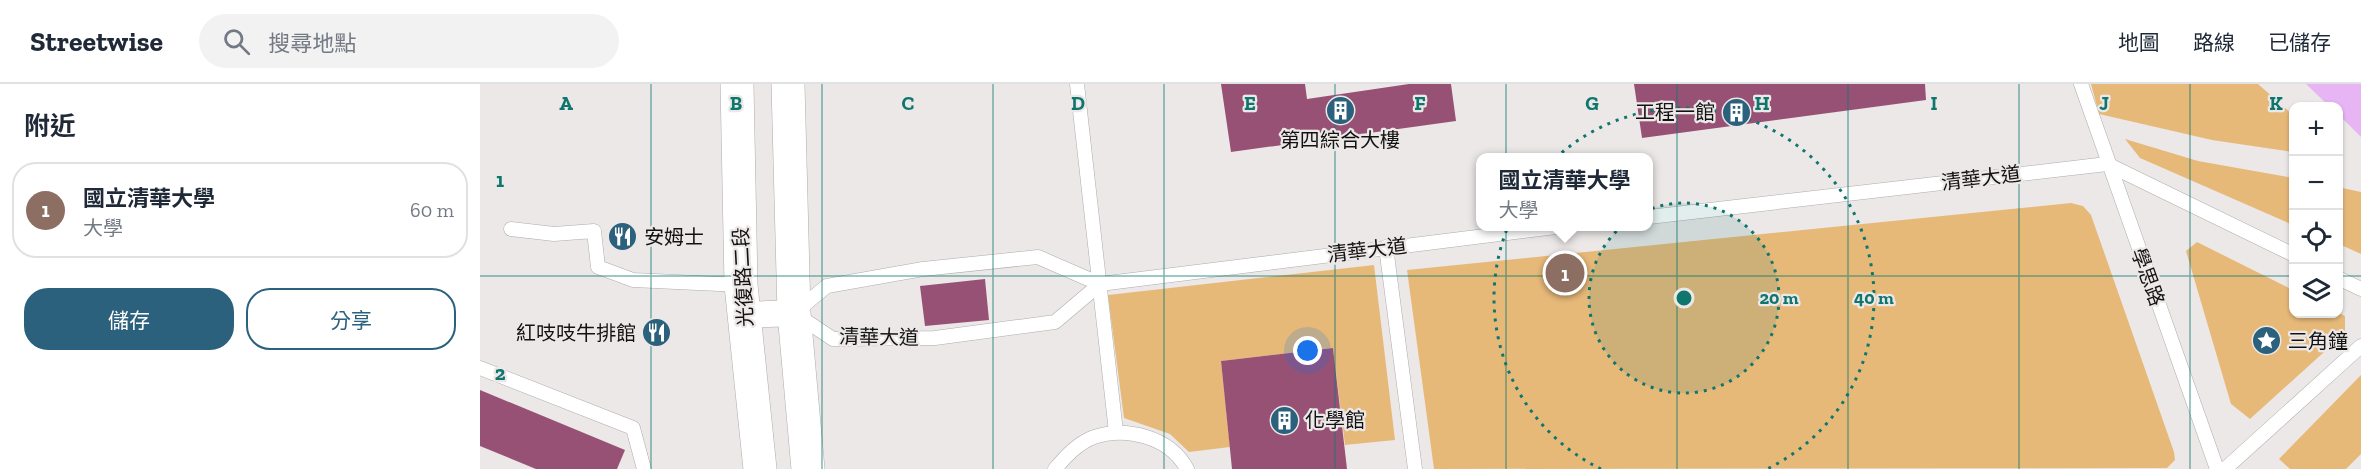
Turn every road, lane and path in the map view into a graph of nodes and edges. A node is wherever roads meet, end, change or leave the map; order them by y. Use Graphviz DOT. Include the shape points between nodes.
graph roads {
  1 [pos="737,84"];
  2 [pos="788,84"];
  3 [pos="1077,84"];
  4 [pos="2081,84"];
  5 [pos="2107,164"];
  6 [pos="1653,217"];
  7 [pos="510,230"];
  8 [pos="1522,231"];
  9 [pos="1386,247"];
  10 [pos="2289,253"];
  11 [pos="2343,280"];
  12 [pos="1100,284"];
  13 [pos="2361,289"];
  14 [pos="743,300"];
  15 [pos="794,313"];
  16 [pos="2361,346"];
  17 [pos="480,368"];
  18 [pos="1116,432"];
  19 [pos="644,469"];
  20 [pos="760,469"];
  21 [pos="808,469"];
  22 [pos="1055,469"];
  23 [pos="1187,469"];
  24 [pos="1415,469"];
  25 [pos="2217,469"];
  26 [pos="2225,469"];
  1 -- 14 [label="main road, 光復路二段"];
  2 -- 15 [label="main road"];
  3 -- 12 [label="lane"];
  4 -- 5 [label="lane, 學思路"];
  5 -- 6 [label="lane, 清華大道"];
  5 -- 10 [label="lane"];
  5 -- 25 [label="lane, 學思路"];
  7 -- 14 [label="lane" via="554,234 594,231 598,267 633,280"];
  8 -- 9 [label="lane, 清華大道"];
  9 -- 12 [label="lane, 清華大道"];
  9 -- 24 [label="lane"];
  11 -- 13 [label="lane"];
  12 -- 15 [label="lane" via="1038,257 923,269 826,286"];
  12 -- 15 [label="lane, 清華大道" via="1054,322 935,338 832,339"];
  12 -- 18 [label="lane"];
  14 -- 15 [label="street"];
  14 -- 20 [label="main road, 光復路二段"];
  15 -- 21 [label="main road"];
  16 -- 26 [label="lane"];
  17 -- 19 [label="lane" via="633,428"];
  18 -- 22 [label="lane" via="1092,437 1071,450"];
  18 -- 23 [label="lane" via="1142,434 1166,446"];
}
